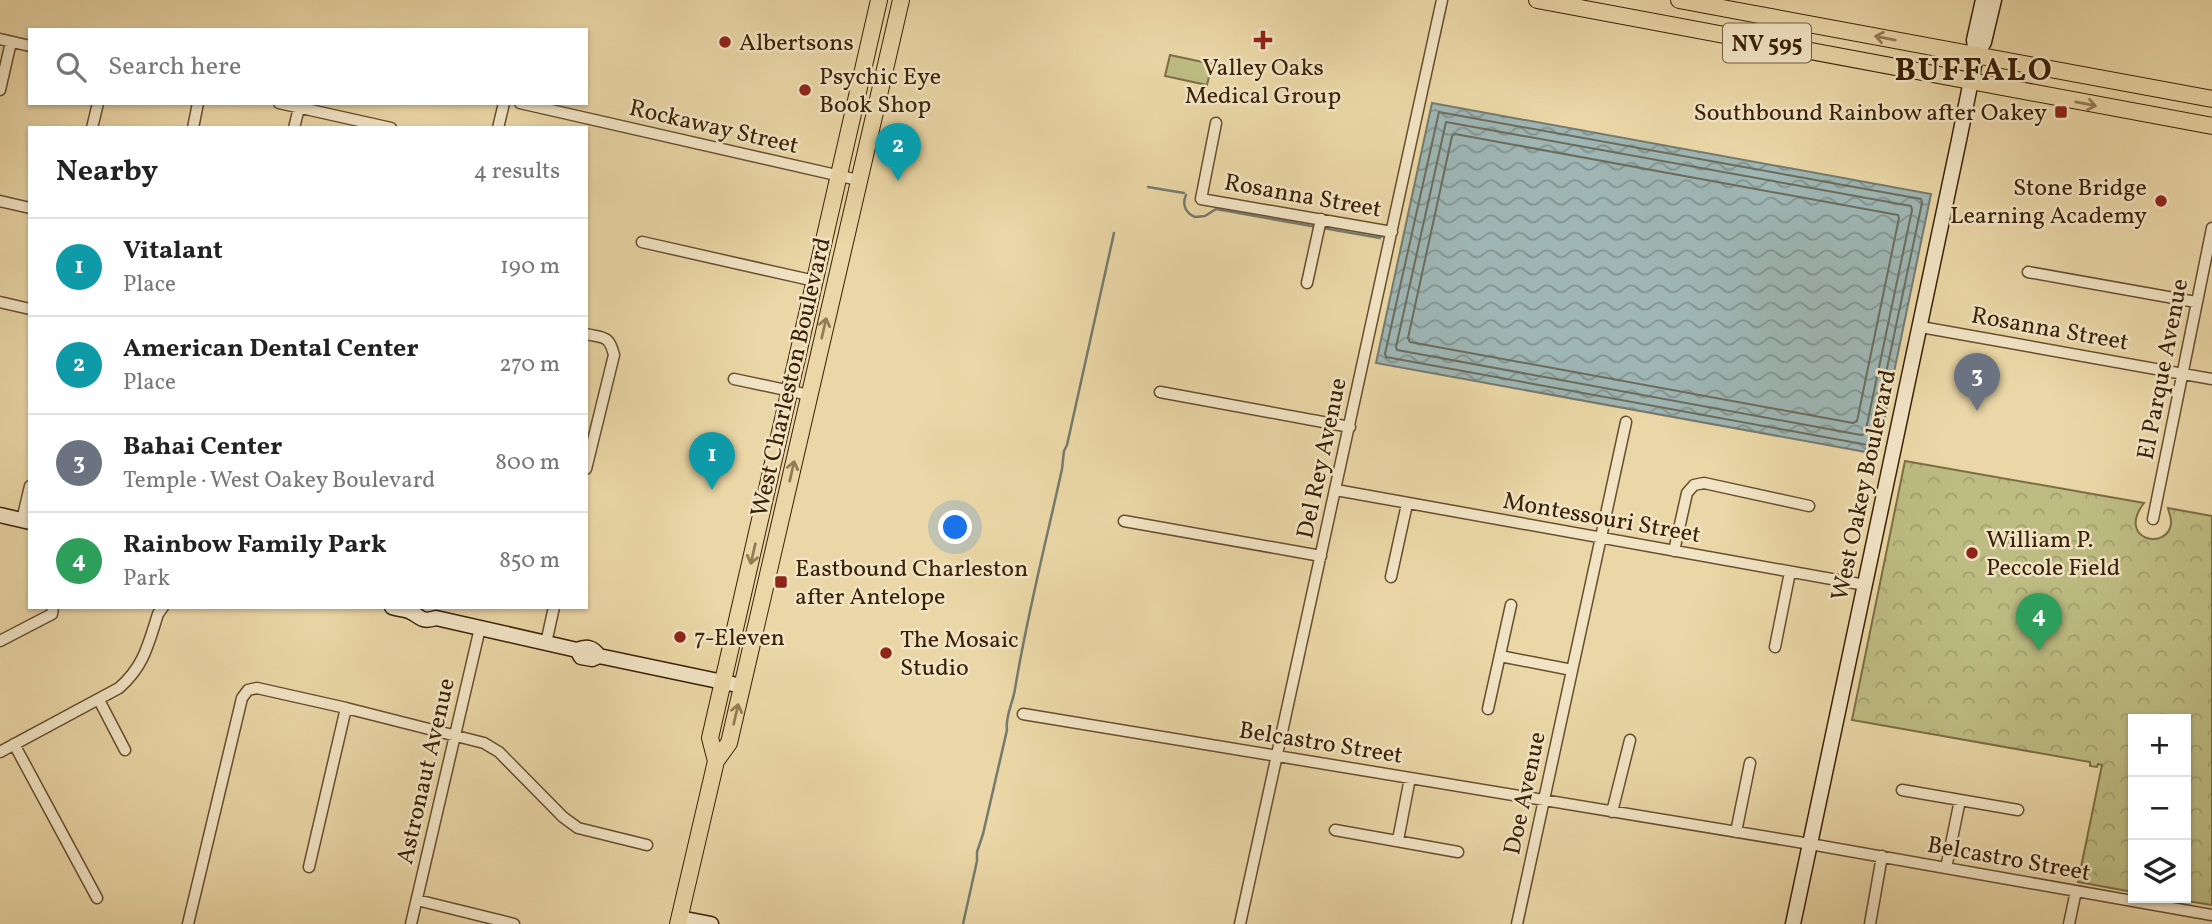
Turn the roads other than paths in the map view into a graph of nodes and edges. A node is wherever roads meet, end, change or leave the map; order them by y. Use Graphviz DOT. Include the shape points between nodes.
graph roads {
  1 [pos="879,0"];
  2 [pos="901,0"];
  3 [pos="1442,0"];
  4 [pos="1537,0"];
  5 [pos="1678,0"];
  6 [pos="1983,0"];
  7 [pos="1994,0"];
  8 [pos="1704,5"];
  9 [pos="1723,8"];
  10 [pos="1697,30"];
  11 [pos="1717,34"];
  12 [pos="6,40"];
  13 [pos="28,46"];
  14 [pos="1976,56"];
  15 [pos="1971,82"];
  16 [pos="0,90"];
  17 [pos="2212,99"];
  18 [pos="98,105"];
  19 [pos="198,105"];
  20 [pos="287,105"];
  21 [pos="504,105"];
  22 [pos="529,105"];
  23 [pos="299,108"];
  24 [pos="1216,123"];
  25 [pos="92,126"];
  26 [pos="192,126"];
  27 [pos="294,126"];
  28 [pos="382,126"];
  29 [pos="498,126"];
  30 [pos="2212,126"];
  31 [pos="839,176"];
  32 [pos="858,180"];
  33 [pos="0,201"];
  34 [pos="28,208"];
  35 [pos="1321,219"];
  36 [pos="2212,228"];
  37 [pos="1392,232"];
  38 [pos="642,242"];
  39 [pos="2028,272"];
  40 [pos="815,281"];
  41 [pos="1307,283"];
  42 [pos="0,302"];
  43 [pos="2196,302"];
  44 [pos="28,309"];
  45 [pos="1921,327"];
  46 [pos="588,334"];
  47 [pos="2182,374"];
  48 [pos="734,379"];
  49 [pos="2212,379"];
  50 [pos="790,392"];
  51 [pos="1160,392"];
  52 [pos="809,395"];
  53 [pos="1626,422"];
  54 [pos="1350,427"];
  55 [pos="590,437"];
  56 [pos="1336,490"];
  57 [pos="28,504"];
  58 [pos="1407,505"];
  59 [pos="1809,506"];
  60 [pos="0,515"];
  61 [pos="2153,519"];
  62 [pos="26,521"];
  63 [pos="1124,521"];
  64 [pos="1601,539"];
  65 [pos="1674,551"];
  66 [pos="1321,556"];
  67 [pos="1790,572"];
  68 [pos="1391,577"];
  69 [pos="1865,585"];
  70 [pos="1511,605"];
  71 [pos="53,609"];
  72 [pos="162,609"];
  73 [pos="400,609"];
  74 [pos="419,609"];
  75 [pos="425,609"];
  76 [pos="554,609"];
  77 [pos="480,628"];
  78 [pos="0,641"];
  79 [pos="546,643"];
  80 [pos="1774,647"];
  81 [pos="1500,656"];
  82 [pos="1572,670"];
  83 [pos="723,682"];
  84 [pos="742,686"];
  85 [pos="99,700"];
  86 [pos="346,708"];
  87 [pos="1488,709"];
  88 [pos="1023,714"];
  89 [pos="453,736"];
  90 [pos="1630,740"];
  91 [pos="14,744"];
  92 [pos="125,750"];
  93 [pos="0,752"];
  94 [pos="1277,755"];
  95 [pos="716,761"];
  96 [pos="1750,763"];
  97 [pos="1410,778"];
  98 [pos="1902,790"];
  99 [pos="1960,800"];
  100 [pos="1544,802"];
  101 [pos="2018,810"];
  102 [pos="1612,812"];
  103 [pos="1335,830"];
  104 [pos="1736,832"];
  105 [pos="1398,840"];
  106 [pos="1810,844"];
  107 [pos="647,845"];
  108 [pos="1458,852"];
  109 [pos="1882,856"];
  110 [pos="309,867"];
  111 [pos="1946,867"];
  112 [pos="2076,891"];
  113 [pos="97,898"];
  114 [pos="417,900"];
  115 [pos="2208,918"];
  116 [pos="679,921"];
  117 [pos="188,924"];
  118 [pos="411,924"];
  119 [pos="514,924"];
  120 [pos="711,924"];
  121 [pos="1240,924"];
  122 [pos="1517,924"];
  123 [pos="1793,924"];
  124 [pos="1870,924"];
  125 [pos="2069,924"];
  1 -- 31 [label="main road, West Charleston Boulevard"];
  2 -- 32 [label="main road, West Charleston Boulevard"];
  3 -- 37 [label="street, Del Rey Avenue"];
  4 -- 10 [label="main road, NV 595"];
  5 -- 8 [label="main road, NV 595"];
  6 -- 14 [label="main road, West Oakey Boulevard" via="1974,40"];
  7 -- 14 [label="main road, West Oakey Boulevard"];
  8 -- 9 [label="main road, NV 595"];
  8 -- 10 [label="main road"];
  9 -- 11 [label="main road"];
  14 -- 9 [label="main road, NV 595, one-way"];
  10 -- 11 [label="main road, NV 595"];
  11 -- 15 [label="main road, NV 595"];
  12 -- 13 [label="street"];
  12 -- 16 [label="street"];
  14 -- 15 [label="main road, West Oakey Boulevard"];
  14 -- 17 [label="main road, NV 595"];
  15 -- 30 [label="main road, NV 595, one-way"];
  15 -- 45 [label="main road, West Oakey Boulevard"];
  18 -- 25 [label="street"];
  19 -- 26 [label="street"];
  20 -- 23 [label="street"];
  21 -- 29 [label="street"];
  22 -- 31 [label="street, Rockaway Street"];
  23 -- 27 [label="street"];
  23 -- 28 [label="street"];
  24 -- 35 [label="street, Rosanna Street" via="1201,199"];
  31 -- 32 [label="street, Rockaway Street"];
  31 -- 40 [label="main road, West Charleston Boulevard"];
  52 -- 32 [label="main road, West Charleston Boulevard, one-way"];
  33 -- 34 [label="street"];
  35 -- 37 [label="street, Rosanna Street"];
  35 -- 41 [label="street"];
  36 -- 43 [label="street, El Parque Avenue"];
  37 -- 54 [label="street, Del Rey Avenue"];
  38 -- 40 [label="street"];
  39 -- 43 [label="street"];
  40 -- 50 [label="main road, West Charleston Boulevard"];
  42 -- 44 [label="street"];
  43 -- 47 [label="street, El Parque Avenue"];
  45 -- 47 [label="street, Rosanna Street"];
  45 -- 69 [label="main road, West Oakey Boulevard"];
  46 -- 55 [label="street" via="603,336 612,344 614,355"];
  47 -- 49 [label="street, Rosanna Street"];
  47 -- 61 [label="street, El Parque Avenue"];
  48 -- 50 [label="street"];
  50 -- 52 [label="street"];
  50 -- 83 [label="main road, West Charleston Boulevard, one-way"];
  51 -- 54 [label="street"];
  84 -- 52 [label="main road, West Charleston Boulevard, one-way"];
  53 -- 64 [label="street, Doe Avenue"];
  54 -- 56 [label="street, Del Rey Avenue"];
  56 -- 58 [label="street, Montessouri Street"];
  56 -- 66 [label="street, Del Rey Avenue"];
  57 -- 62 [label="street"];
  58 -- 64 [label="street, Montessouri Street"];
  58 -- 68 [label="street"];
  59 -- 65 [label="street" via="1704,483 1694,485 1687,493"];
  60 -- 62 [label="main road"];
  63 -- 66 [label="street"];
  64 -- 65 [label="street, Montessouri Street"];
  64 -- 82 [label="street, Doe Avenue"];
  65 -- 67 [label="street, Montessouri Street"];
  66 -- 94 [label="street, Del Rey Avenue"];
  67 -- 69 [label="street, Montessouri Street"];
  67 -- 80 [label="street"];
  69 -- 106 [label="main road, West Oakey Boulevard"];
  70 -- 81 [label="street"];
  71 -- 78 [label="street" via="52,614"];
  72 -- 85 [label="street" via="134,675"];
  73 -- 74 [label="main road"];
  75 -- 77 [label="main road" via="436,618"];
  76 -- 79 [label="street"];
  77 -- 79 [label="main road"];
  77 -- 89 [label="street, Astronaut Avenue"];
  79 -- 83 [label="main road" via="577,650 581,657 599,656"];
  81 -- 82 [label="street"];
  81 -- 87 [label="street"];
  82 -- 100 [label="street, Doe Avenue"];
  83 -- 84 [label="main road"];
  83 -- 95 [label="main road, West Charleston Boulevard" via="710,738"];
  95 -- 84 [label="main road, West Charleston Boulevard, one-way" via="729,743"];
  85 -- 91 [label="street"];
  85 -- 92 [label="street"];
  86 -- 89 [label="street"];
  86 -- 110 [label="street"];
  86 -- 117 [label="street" via="269,690 248,690 242,698"];
  88 -- 94 [label="street, Belcastro Street"];
  89 -- 107 [label="street" via="484,743 499,752 578,828"];
  89 -- 114 [label="street, Astronaut Avenue"];
  90 -- 102 [label="street"];
  91 -- 93 [label="street"];
  91 -- 113 [label="street"];
  94 -- 97 [label="street, Belcastro Street"];
  94 -- 121 [label="street, Del Rey Avenue"];
  95 -- 116 [label="main road, West Charleston Boulevard"];
  96 -- 104 [label="street"];
  97 -- 100 [label="street, Belcastro Street"];
  97 -- 105 [label="street"];
  98 -- 99 [label="street"];
  99 -- 101 [label="street"];
  99 -- 111 [label="street"];
  100 -- 102 [label="street, Belcastro Street"];
  100 -- 122 [label="street, Doe Avenue"];
  102 -- 104 [label="street, Belcastro Street"];
  103 -- 105 [label="street"];
  104 -- 106 [label="street, Belcastro Street"];
  105 -- 108 [label="street"];
  106 -- 109 [label="street, Belcastro Street"];
  106 -- 123 [label="main road, West Oakey Boulevard"];
  109 -- 111 [label="street, Belcastro Street"];
  109 -- 124 [label="street"];
  111 -- 112 [label="street, Belcastro Street"];
  112 -- 115 [label="street, Belcastro Street"];
  112 -- 125 [label="street"];
  114 -- 118 [label="street, Astronaut Avenue"];
  114 -- 119 [label="street"];
  116 -- 120 [label="main road"];
}
